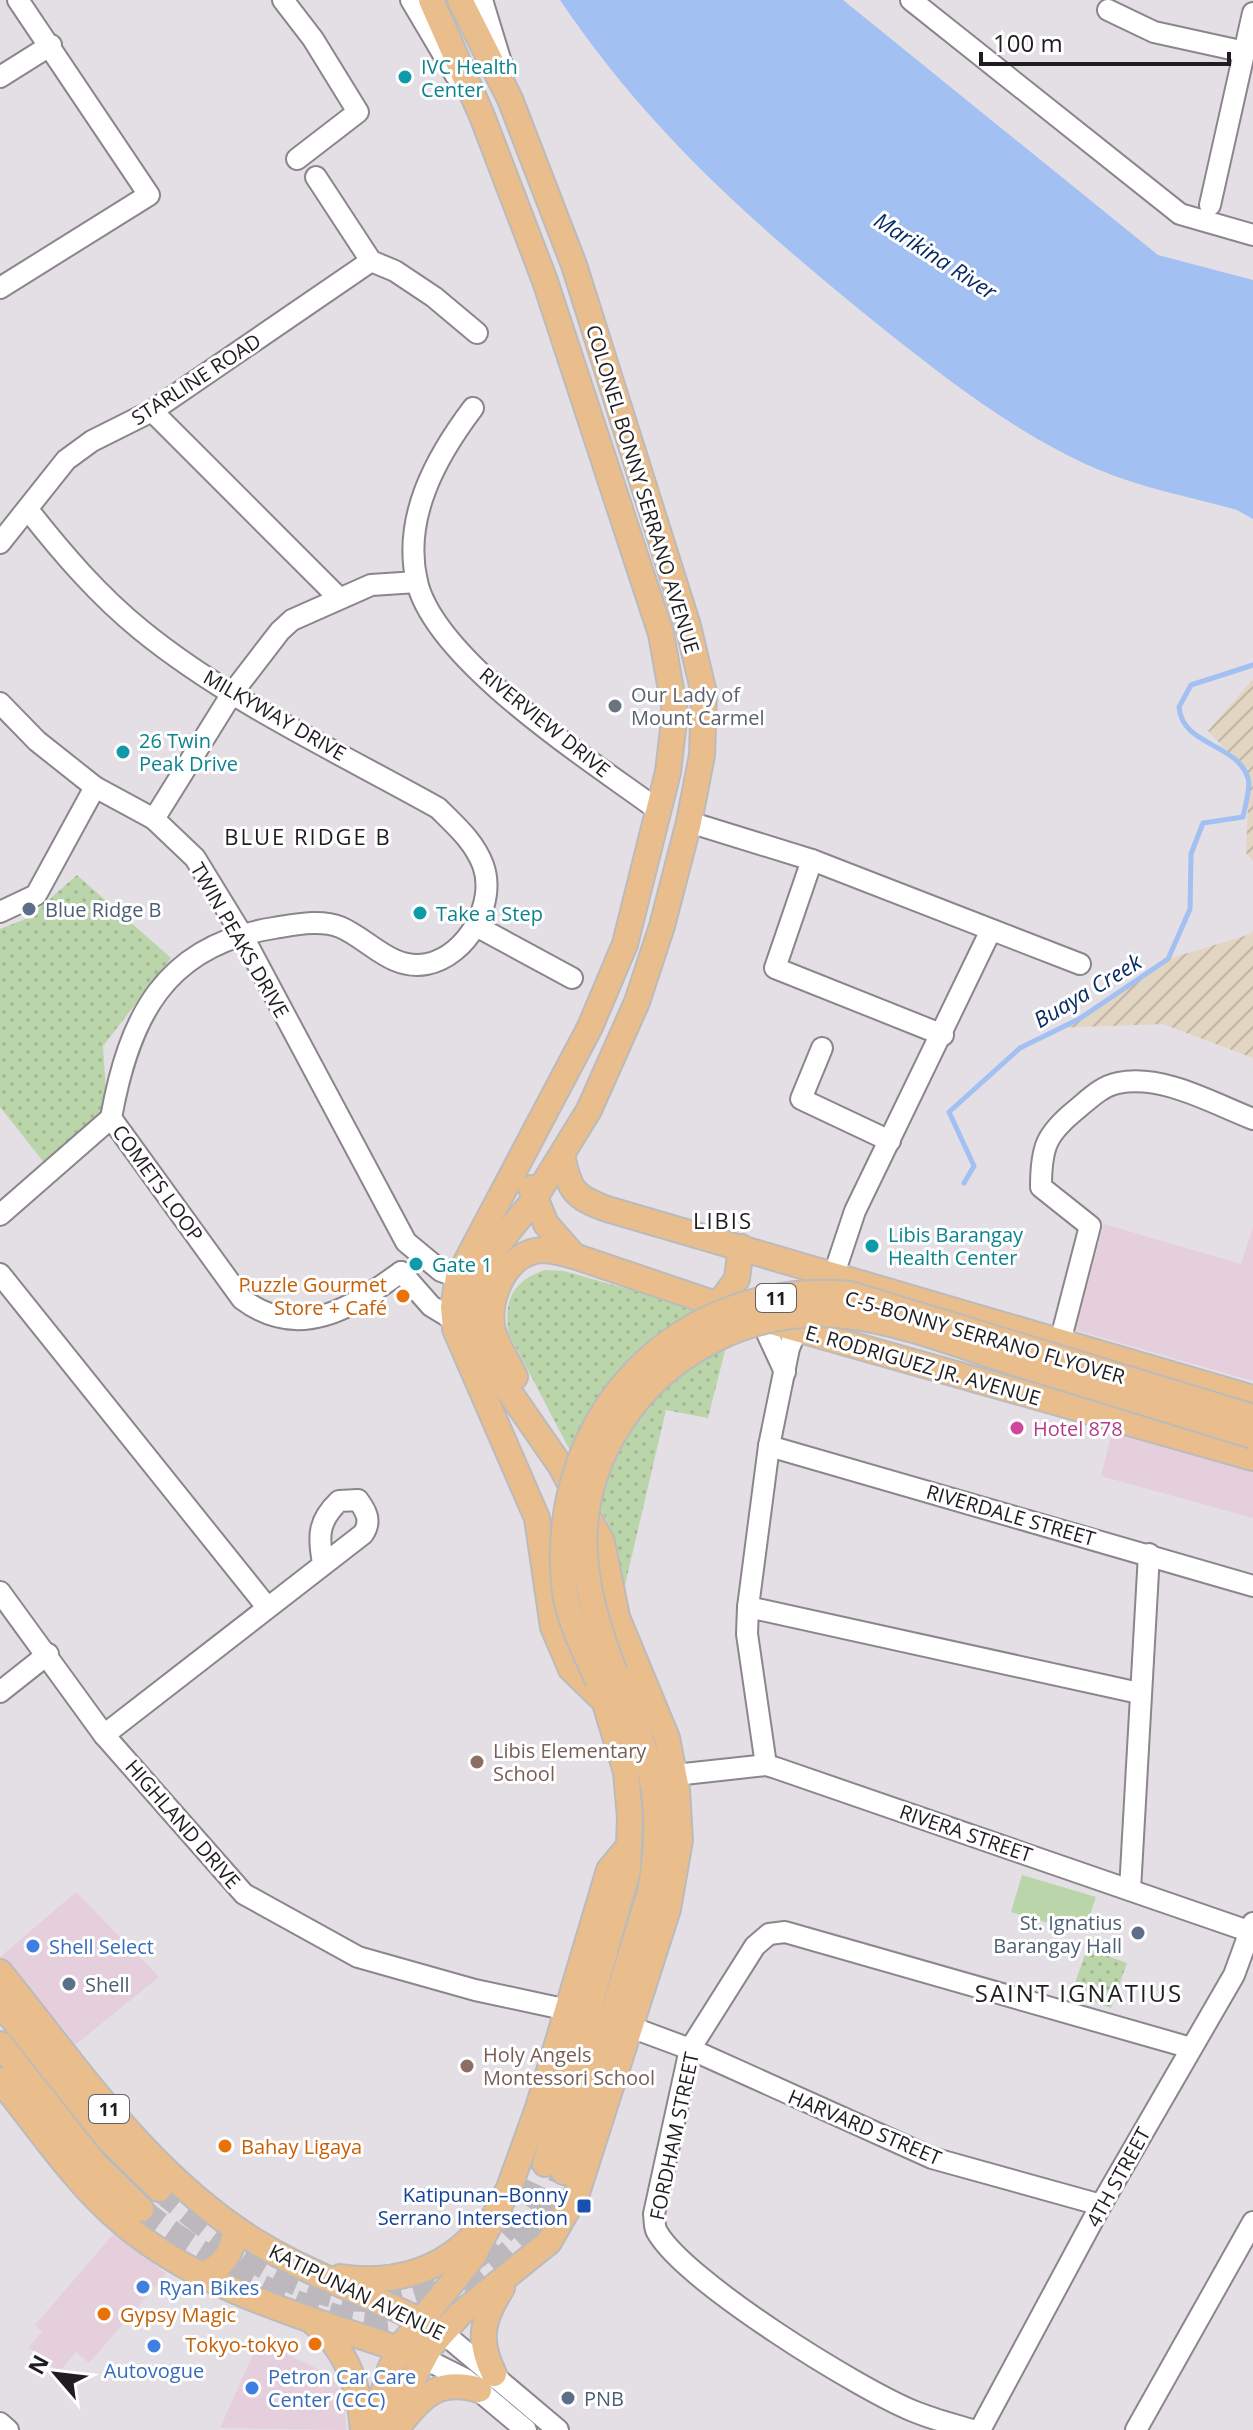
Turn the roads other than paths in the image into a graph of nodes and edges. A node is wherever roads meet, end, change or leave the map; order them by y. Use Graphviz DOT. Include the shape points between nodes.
graph roads {
  1 [pos="18,0"];
  2 [pos="283,0"];
  3 [pos="411,0"];
  4 [pos="431,0"];
  5 [pos="460,0"];
  6 [pos="482,0"];
  7 [pos="911,0"];
  8 [pos="1108,10"];
  9 [pos="1253,13"];
  10 [pos="51,45"];
  11 [pos="1245,52"];
  12 [pos="0,77"];
  13 [pos="510,99"];
  14 [pos="482,116"];
  15 [pos="297,159"];
  16 [pos="316,177"];
  17 [pos="1210,205"];
  18 [pos="1253,235"];
  19 [pos="371,261"];
  20 [pos="0,288"];
  21 [pos="477,333"];
  22 [pos="473,408"];
  23 [pos="152,411"];
  24 [pos="29,511"];
  25 [pos="0,543"];
  26 [pos="417,582"];
  27 [pos="339,598"];
  28 [pos="233,692"];
  29 [pos="0,703"];
  30 [pos="95,787"];
  31 [pos="658,810"];
  32 [pos="154,819"];
  33 [pos="689,822"];
  34 [pos="812,860"];
  35 [pos="0,912"];
  36 [pos="476,926"];
  37 [pos="991,930"];
  38 [pos="241,933"];
  39 [pos="1080,964"];
  40 [pos="572,978"];
  41 [pos="943,1035"];
  42 [pos="822,1048"];
  43 [pos="111,1118"];
  44 [pos="1253,1119"];
  45 [pos="890,1141"];
  46 [pos="527,1150"];
  47 [pos="562,1155"];
  48 [pos="533,1201"];
  49 [pos="0,1215"];
  50 [pos="406,1242"];
  51 [pos="741,1247"];
  52 [pos="574,1256"];
  53 [pos="401,1272"];
  54 [pos="0,1274"];
  55 [pos="834,1274"];
  56 [pos="458,1277"];
  57 [pos="718,1305"];
  58 [pos="760,1318"];
  59 [pos="454,1320"];
  60 [pos="991,1322"];
  61 [pos="797,1329"];
  62 [pos="1060,1342"];
  63 [pos="785,1372"];
  64 [pos="977,1381"];
  65 [pos="1253,1398"];
  66 [pos="1253,1417"];
  67 [pos="1253,1436"];
  68 [pos="769,1446"];
  69 [pos="1253,1458"];
  70 [pos="560,1465"];
  71 [pos="1149,1554"];
  72 [pos="323,1563"];
  73 [pos="1253,1586"];
  74 [pos="0,1592"];
  75 [pos="267,1607"];
  76 [pos="748,1607"];
  77 [pos="48,1654"];
  78 [pos="606,1685"];
  79 [pos="0,1692"];
  80 [pos="1139,1693"];
  81 [pos="104,1735"];
  82 [pos="766,1765"];
  83 [pos="675,1775"];
  84 [pos="629,1846"];
  85 [pos="1130,1890"];
  86 [pos="1252,1928"];
  87 [pos="0,1972"];
  88 [pos="1244,1977"];
  89 [pos="0,2003"];
  90 [pos="568,2010"];
  91 [pos="636,2029"];
  92 [pos="0,2044"];
  93 [pos="1191,2048"];
  94 [pos="690,2049"];
  95 [pos="0,2080"];
  96 [pos="509,2188"];
  97 [pos="159,2189"];
  98 [pos="1101,2205"];
  99 [pos="141,2209"];
  100 [pos="1253,2222"];
  101 [pos="245,2235"];
  102 [pos="517,2267"];
  103 [pos="309,2271"];
  104 [pos="201,2275"];
  105 [pos="230,2289"];
  106 [pos="310,2320"];
  107 [pos="419,2320"];
  108 [pos="442,2332"];
  109 [pos="399,2349"];
  110 [pos="423,2358"];
  111 [pos="487,2382"];
  112 [pos="0,2423"];
  113 [pos="8,2430"];
  114 [pos="363,2430"];
  115 [pos="372,2430"];
  116 [pos="396,2430"];
  117 [pos="526,2430"];
  118 [pos="558,2430"];
  119 [pos="972,2430"];
  120 [pos="980,2430"];
  121 [pos="1136,2430"];
  1 -- 10 [label="street"];
  2 -- 15 [label="street" via="358,107 356,117"];
  3 -- 14 [label="street"];
  4 -- 14 [label="main road, COLONEL BONNY SERRANO AVENUE"];
  5 -- 13 [label="main road, COLONEL BONNY SERRANO AVENUE"];
  6 -- 13 [label="street"];
  7 -- 18 [label="street" via="1180,214"];
  8 -- 11 [label="street" via="1154,32"];
  9 -- 11 [label="street"];
  10 -- 12 [label="street"];
  10 -- 20 [label="street" via="149,195"];
  11 -- 17 [label="street"];
  13 -- 33 [label="main road, COLONEL BONNY SERRANO AVENUE" via="574,265 688,626 705,723"];
  14 -- 31 [label="main road, COLONEL BONNY SERRANO AVENUE" via="545,281 661,634 675,712"];
  16 -- 19 [label="street"];
  19 -- 21 [label="street" via="434,297"];
  19 -- 23 [label="street, STARLINE ROAD"];
  22 -- 26 [label="street, RIVERVIEW DRIVE" via="445,445 415,517"];
  23 -- 24 [label="street, STARLINE ROAD" via="66,460"];
  23 -- 27 [label="street"];
  24 -- 25 [label="street, STARLINE ROAD"];
  24 -- 28 [label="street, MILKYWAY DRIVE" via="111,603 186,663"];
  26 -- 27 [label="street" via="371,585"];
  26 -- 31 [label="street, RIVERVIEW DRIVE" via="438,624 468,660 539,723"];
  27 -- 28 [label="street" via="292,620"];
  28 -- 32 [label="street"];
  28 -- 36 [label="street, MILKYWAY DRIVE" via="438,808 466,835 483,865 487,889"];
  29 -- 30 [label="street, TWIN PEAKS DRIVE"];
  30 -- 32 [label="street, TWIN PEAKS DRIVE"];
  30 -- 35 [label="street" via="36,895"];
  31 -- 46 [label="main road, COLONEL BONNY SERRANO AVENUE" via="625,944 590,1027"];
  32 -- 38 [label="street, TWIN PEAKS DRIVE" via="195,858"];
  33 -- 34 [label="street"];
  33 -- 47 [label="main road, COLONEL BONNY SERRANO AVENUE" via="637,1002 589,1110"];
  34 -- 37 [label="street"];
  34 -- 41 [label="street" via="775,968"];
  36 -- 38 [label="street, MILKYWAY DRIVE" via="447,957 425,965 383,955 339,927 307,923"];
  36 -- 40 [label="street"];
  37 -- 39 [label="street"];
  37 -- 41 [label="street"];
  38 -- 43 [label="street, COMETS LOOP" via="183,964 149,1001 121,1064"];
  38 -- 50 [label="street, TWIN PEAKS DRIVE"];
  41 -- 45 [label="street"];
  42 -- 45 [label="street" via="801,1099"];
  43 -- 49 [label="street"];
  43 -- 53 [label="street, COMETS LOOP" via="242,1299 261,1313 302,1322 333,1311"];
  44 -- 62 [label="street" via="1149,1081 1101,1090 1051,1131 1041,1161 1041,1187 1090,1226"];
  45 -- 55 [label="street" via="855,1211"];
  46 -- 48 [label="main road"];
  46 -- 56 [label="main road, COLONEL BONNY SERRANO AVENUE / 11"];
  47 -- 48 [label="main road, COLONEL BONNY SERRANO AVENUE"];
  47 -- 51 [label="main road, 11" via="568,1183 592,1204"];
  48 -- 52 [label="main road"];
  48 -- 70 [label="main road, COLONEL BONNY SERRANO AVENUE" via="482,1264 473,1287 472,1315 490,1364"];
  50 -- 53 [label="street"];
  50 -- 56 [label="street, TWIN PEAKS DRIVE" via="441,1271"];
  51 -- 55 [label="main road, 11"];
  51 -- 57 [label="main road" via="737,1279"];
  52 -- 57 [label="main road, E. RODRIGUEZ JR. AVENUE / 11"];
  52 -- 70 [label="main road, E. RODRIGUEZ JR. AVENUE" via="543,1250 525,1255 502,1278 491,1310 493,1331"];
  53 -- 59 [label="street" via="431,1306"];
  54 -- 75 [label="street"];
  55 -- 60 [label="main road, 11"];
  56 -- 59 [label="main road, COLONEL BONNY SERRANO AVENUE / 11"];
  57 -- 58 [label="main road, E. RODRIGUEZ JR. AVENUE / 11"];
  58 -- 61 [label="main road, E. RODRIGUEZ JR. AVENUE / 11"];
  58 -- 63 [label="street"];
  59 -- 78 [label="main road, COLONEL BONNY SERRANO AVENUE / 11" via="537,1518 553,1627 571,1669"];
  60 -- 62 [label="main road, 11"];
  60 -- 64 [label="main road"];
  61 -- 63 [label="street"];
  61 -- 64 [label="main road, E. RODRIGUEZ JR. AVENUE / 11"];
  62 -- 65 [label="main road, 11"];
  63 -- 68 [label="street"];
  64 -- 69 [label="main road, E. RODRIGUEZ JR. AVENUE / 11"];
  66 -- 78 [label="main road, C-5-BONNY SERRANO FLYOVER / 11, bridge" via="850,1294 786,1296 719,1313 662,1346 632,1374 597,1422 580,1457 565,1514 564,1583 571,1616"];
  67 -- 78 [label="main road, C-5-BONNY SERRANO FLYOVER / 11, bridge" via="863,1319 793,1316 732,1332 686,1355 650,1386 615,1433 596,1476 586,1522 585,1575"];
  68 -- 71 [label="street, RIVERDALE STREET"];
  68 -- 76 [label="street"];
  70 -- 83 [label="main road, COLONEL BONNY SERRANO AVENUE" via="602,1542 617,1617 662,1722"];
  71 -- 73 [label="street, RIVERDALE STREET"];
  71 -- 80 [label="street"];
  72 -- 75 [label="street"];
  74 -- 77 [label="street, HIGHLAND DRIVE"];
  75 -- 81 [label="street"];
  76 -- 80 [label="street"];
  76 -- 82 [label="street" via="747,1634"];
  77 -- 79 [label="street"];
  77 -- 81 [label="street, HIGHLAND DRIVE"];
  78 -- 84 [label="main road, COLONEL BONNY SERRANO AVENUE / 11" via="626,1772"];
  78 -- 84 [label="main road, COLONEL BONNY SERRANO AVENUE / 11" via="651,1764 657,1844 650,1892 554,2168 622,1897"];
  80 -- 85 [label="street"];
  81 -- 90 [label="street, HIGHLAND DRIVE" via="244,1894 358,1957"];
  82 -- 83 [label="street, RIVERA STREET"];
  82 -- 85 [label="street, RIVERA STREET"];
  83 -- 102 [label="main road, COLONEL BONNY SERRANO AVENUE" via="680,1840 672,1894 592,2152 561,2226"];
  84 -- 90 [label="main road" via="609,1870"];
  85 -- 86 [label="street, RIVERA STREET"];
  86 -- 88 [label="street, 4TH STREET"];
  87 -- 101 [label="main road, KATIPUNAN AVENUE / 11" via="142,2147"];
  88 -- 93 [label="street, 4TH STREET"];
  89 -- 97 [label="main road, 11" via="110,2141"];
  90 -- 96 [label="main road"];
  91 -- 94 [label="street, HARVARD STREET"];
  92 -- 99 [label="main road, 11" via="94,2163"];
  93 -- 94 [label="street, FORDHAM STREET" via="785,1932 769,1934 755,1946"];
  93 -- 98 [label="street, 4TH STREET"];
  94 -- 98 [label="street, HARVARD STREET" via="932,2158"];
  94 -- 119 [label="street, FORDHAM STREET" via="654,2214 663,2240 704,2279 801,2349 914,2412"];
  95 -- 104 [label="main road, KATIPUNAN AVENUE" via="108,2209 151,2245"];
  96 -- 103 [label="main road" via="463,2246 425,2269 366,2280"];
  96 -- 107 [label="main road" via="472,2258"];
  98 -- 120 [label="street, 4TH STREET"];
  100 -- 121 [label="street"];
  101 -- 103 [label="main road, KATIPUNAN AVENUE / 11"];
  101 -- 104 [label="main road" via="220,2265"];
  101 -- 105 [label="main road" via="230,2273"];
  102 -- 108 [label="main road, COLONEL BONNY SERRANO AVENUE"];
  102 -- 111 [label="main road" via="482,2328"];
  103 -- 107 [label="main road, KATIPUNAN AVENUE / 11"];
  104 -- 105 [label="main road, KATIPUNAN AVENUE"];
  105 -- 106 [label="main road, KATIPUNAN AVENUE"];
  106 -- 109 [label="main road, KATIPUNAN AVENUE"];
  106 -- 114 [label="main road" via="346,2361"];
  107 -- 108 [label="main road, KATIPUNAN AVENUE / 11"];
  107 -- 109 [label="main road"];
  108 -- 110 [label="main road, COLONEL BONNY SERRANO AVENUE"];
  108 -- 111 [label="street, KATIPUNAN AVENUE"];
  109 -- 110 [label="main road, KATIPUNAN AVENUE"];
  109 -- 115 [label="main road"];
  110 -- 111 [label="street, KATIPUNAN AVENUE"];
  110 -- 116 [label="main road, COLONEL BONNY SERRANO AVENUE"];
  111 -- 116 [label="main road" via="432,2390"];
  111 -- 117 [label="street, KATIPUNAN AVENUE"];
  111 -- 118 [label="street, KATIPUNAN AVENUE"];
  112 -- 113 [label="street"];
}
